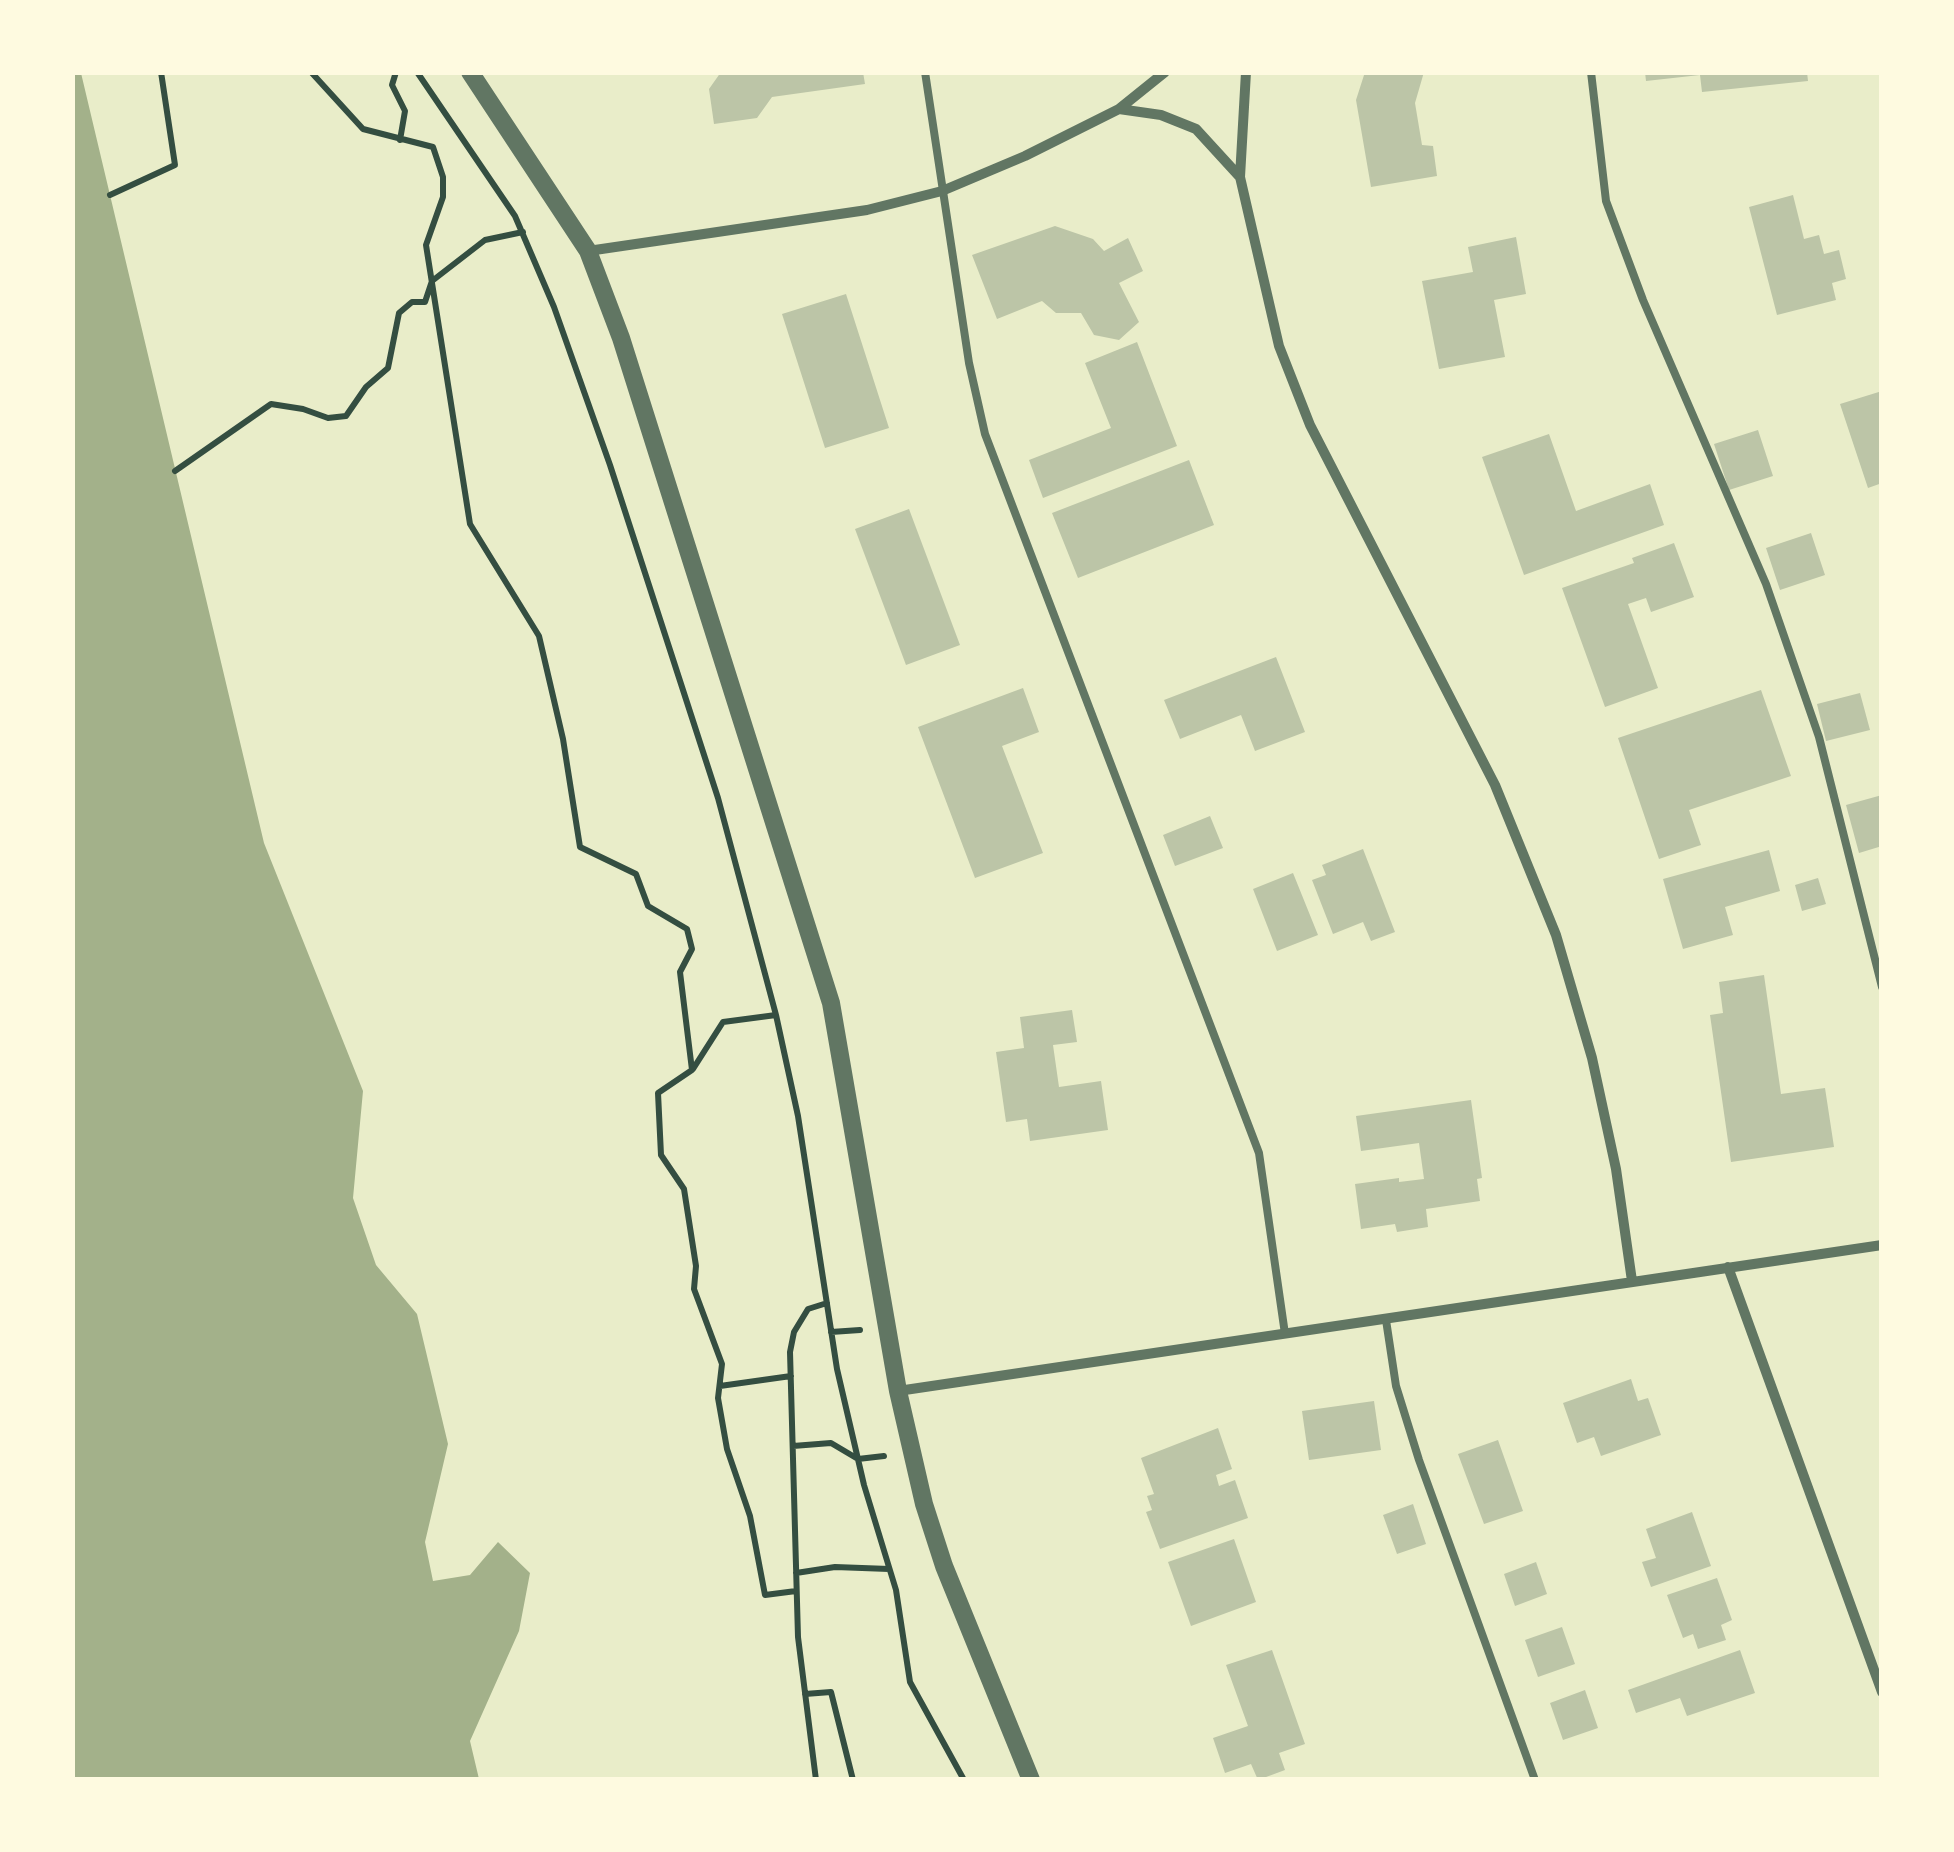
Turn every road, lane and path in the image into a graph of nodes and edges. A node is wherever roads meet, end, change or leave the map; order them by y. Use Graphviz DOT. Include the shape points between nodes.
graph roads {
  1 [pos="161,72"];
  2 [pos="311,72"];
  3 [pos="396,72"];
  4 [pos="470,72"];
  5 [pos="925,72"];
  6 [pos="1165,72"];
  7 [pos="1246,72"];
  8 [pos="1592,72"];
  9 [pos="417,74"];
  10 [pos="1119,109"];
  11 [pos="400,140"];
  12 [pos="1240,177"];
  13 [pos="942,191"];
  14 [pos="110,195"];
  15 [pos="522,232"];
  16 [pos="588,252"];
  17 [pos="432,281"];
  18 [pos="176,471"];
  19 [pos="1882,987"];
  20 [pos="776,1015"];
  21 [pos="692,1070"];
  22 [pos="1882,1245"];
  23 [pos="1728,1267"];
  24 [pos="1632,1280"];
  25 [pos="827,1303"];
  26 [pos="1386,1320"];
  27 [pos="1285,1334"];
  28 [pos="791,1376"];
  29 [pos="720,1386"];
  30 [pos="898,1391"];
  31 [pos="792,1446"];
  32 [pos="858,1459"];
  33 [pos="889,1569"];
  34 [pos="796,1573"];
  35 [pos="796,1591"];
  36 [pos="1882,1692"];
  37 [pos="805,1694"];
  38 [pos="816,1780"];
  39 [pos="853,1780"];
  40 [pos="964,1780"];
  41 [pos="1032,1780"];
  42 [pos="1535,1780"];
  1 -- 14 [label="path" via="175,165"];
  2 -- 11 [label="path" via="362,128"];
  3 -- 11 [label="path" via="392,85 405,111"];
  4 -- 16 [label="street"];
  5 -- 13 [label="lane"];
  6 -- 10 [label="street"];
  7 -- 12 [label="street"];
  8 -- 19 [label="lane" via="1606,201 1766,584 1819,737"];
  9 -- 15 [label="path"];
  10 -- 12 [label="street" via="1196,129"];
  10 -- 13 [label="street"];
  11 -- 17 [label="path" via="433,148 443,178 426,245"];
  12 -- 24 [label="street" via="1278,346 1310,425 1494,785 1556,935 1592,1058"];
  13 -- 16 [label="street" via="866,210"];
  13 -- 27 [label="lane" via="986,434 1260,1153"];
  15 -- 17 [label="path" via="485,240"];
  15 -- 20 [label="path" via="610,465 718,798"];
  16 -- 30 [label="street" via="831,1003"];
  17 -- 18 [label="path" via="425,302 399,312 388,368 346,416 270,404"];
  17 -- 21 [label="path" via="470,524 539,636 580,847 636,874 648,906 688,929 692,949 680,972"];
  20 -- 21 [label="path" via="723,1022"];
  20 -- 25 [label="path"];
  21 -- 29 [label="path" via="658,1094 661,1155 684,1188 694,1289 722,1364"];
  22 -- 23 [label="street"];
  23 -- 24 [label="street"];
  23 -- 36 [label="street"];
  24 -- 26 [label="street"];
  25 -- 28 [label="path" via="808,1309 794,1332"];
  25 -- 32 [label="path"];
  26 -- 27 [label="street"];
  26 -- 42 [label="lane" via="1396,1386 1419,1460"];
  27 -- 30 [label="street"];
  28 -- 29 [label="path"];
  28 -- 31 [label="path"];
  29 -- 35 [label="path" via="728,1449 765,1595"];
  30 -- 41 [label="street" via="944,1566"];
  31 -- 32 [label="path" via="831,1444"];
  31 -- 34 [label="path"];
  32 -- 33 [label="path"];
  33 -- 34 [label="path" via="835,1566"];
  33 -- 40 [label="path" via="910,1682"];
  34 -- 35 [label="path"];
  35 -- 37 [label="path"];
  37 -- 38 [label="path"];
  37 -- 39 [label="path" via="832,1692"];
}
